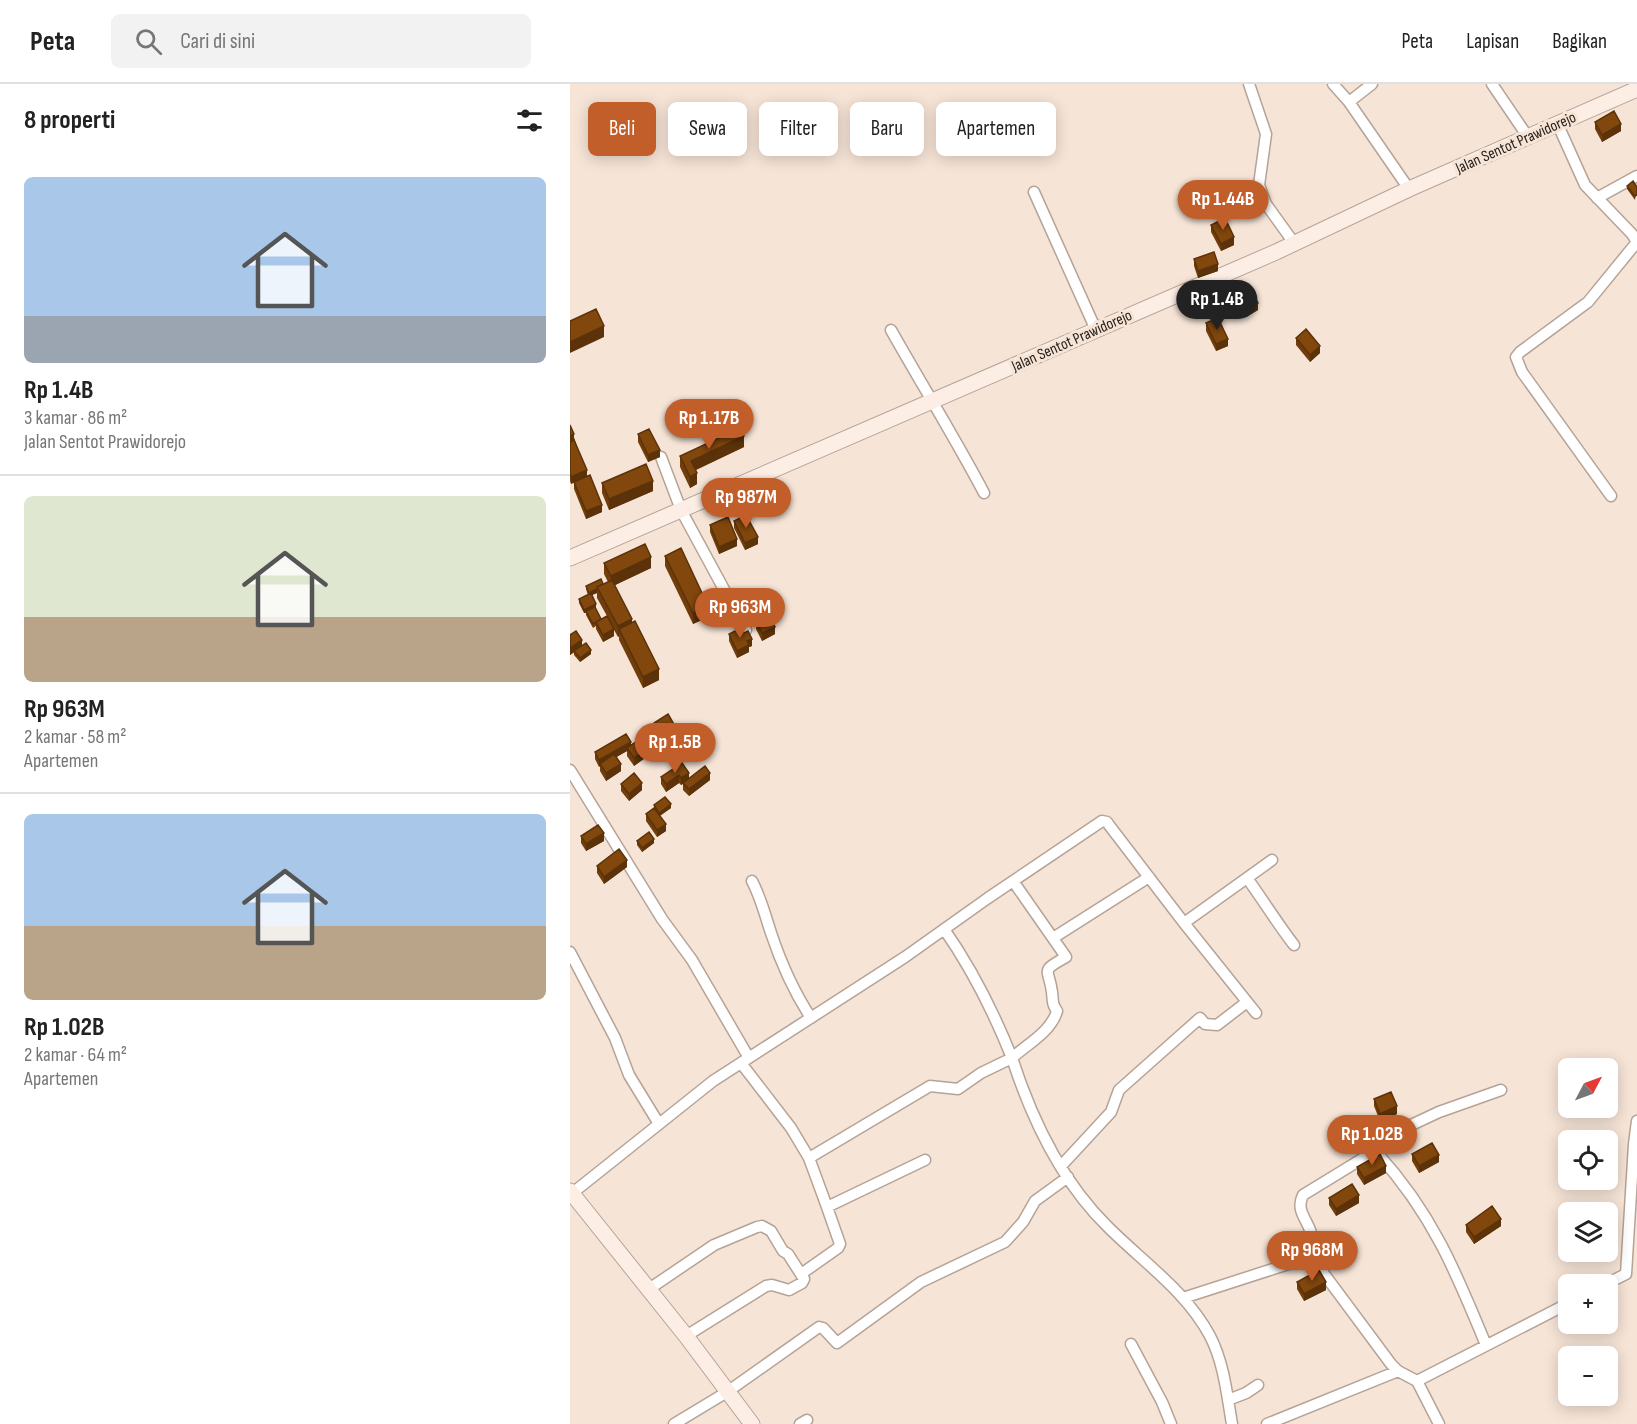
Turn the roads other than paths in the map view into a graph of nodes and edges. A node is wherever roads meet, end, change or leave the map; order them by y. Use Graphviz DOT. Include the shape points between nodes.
graph roads {
  1 [pos="1249,84"];
  2 [pos="1333,84"];
  3 [pos="1372,84"];
  4 [pos="1492,84"];
  5 [pos="1637,89"];
  6 [pos="1349,102"];
  7 [pos="1558,125"];
  8 [pos="1528,137"];
  9 [pos="1637,176"];
  10 [pos="1410,189"];
  11 [pos="1034,192"];
  12 [pos="1597,198"];
  13 [pos="1294,243"];
  14 [pos="891,330"];
  15 [pos="1096,330"];
  16 [pos="932,402"];
  17 [pos="661,457"];
  18 [pos="984,493"];
  19 [pos="1611,496"];
  20 [pos="681,510"];
  21 [pos="570,558"];
  22 [pos="746,630"];
  23 [pos="570,770"];
  24 [pos="1272,860"];
  25 [pos="1149,877"];
  26 [pos="1247,878"];
  27 [pos="752,881"];
  28 [pos="1013,882"];
  29 [pos="1184,923"];
  30 [pos="944,929"];
  31 [pos="1053,938"];
  32 [pos="1294,945"];
  33 [pos="570,952"];
  34 [pos="1247,1002"];
  35 [pos="1256,1013"];
  36 [pos="811,1018"];
  37 [pos="1012,1058"];
  38 [pos="745,1061"];
  39 [pos="1501,1090"];
  40 [pos="1637,1121"];
  41 [pos="659,1124"];
  42 [pos="1375,1153"];
  43 [pos="809,1158"];
  44 [pos="925,1160"];
  45 [pos="1061,1166"];
  46 [pos="1068,1177"];
  47 [pos="571,1193"];
  48 [pos="827,1207"];
  49 [pos="1313,1259"];
  50 [pos="801,1274"];
  51 [pos="1618,1278"];
  52 [pos="649,1289"];
  53 [pos="1183,1298"];
  54 [pos="1558,1309"];
  55 [pos="686,1336"];
  56 [pos="1131,1344"];
  57 [pos="1486,1345"];
  58 [pos="1398,1371"];
  59 [pos="1417,1381"];
  60 [pos="1258,1384"];
  61 [pos="727,1392"];
  62 [pos="1228,1400"];
  63 [pos="674,1424"];
  64 [pos="752,1424"];
  65 [pos="1172,1424"];
  66 [pos="1232,1424"];
  67 [pos="1267,1424"];
  68 [pos="1439,1424"];
  1 -- 13 [label="street" via="1266,134 1259,184 1266,204"];
  2 -- 6 [label="street"];
  3 -- 6 [label="street"];
  4 -- 8 [label="street"];
  5 -- 7 [label="main road, Jalan Sentot Prawidorejo"];
  6 -- 10 [label="street"];
  7 -- 8 [label="main road, Jalan Sentot Prawidorejo"];
  7 -- 12 [label="street" via="1585,185"];
  8 -- 10 [label="main road, Jalan Sentot Prawidorejo"];
  9 -- 12 [label="street"];
  10 -- 13 [label="main road, Jalan Sentot Prawidorejo"];
  11 -- 15 [label="street"];
  12 -- 19 [label="street" via="1637,243 1588,302 1516,357 1522,372"];
  13 -- 15 [label="main road, Jalan Sentot Prawidorejo"];
  14 -- 16 [label="street"];
  15 -- 16 [label="main road, Jalan Sentot Prawidorejo"];
  16 -- 18 [label="street"];
  16 -- 20 [label="main road, Jalan Sentot Prawidorejo"];
  17 -- 20 [label="street"];
  20 -- 21 [label="main road, Jalan Sentot Prawidorejo"];
  20 -- 22 [label="street"];
  23 -- 38 [label="street" via="662,919 692,960"];
  24 -- 26 [label="street"];
  25 -- 28 [label="street" via="1107,822 1102,822"];
  25 -- 29 [label="street"];
  25 -- 31 [label="street"];
  26 -- 29 [label="street"];
  26 -- 32 [label="street"];
  27 -- 36 [label="street" via="787,971"];
  28 -- 30 [label="street"];
  28 -- 31 [label="street"];
  29 -- 34 [label="street"];
  30 -- 36 [label="street"];
  30 -- 37 [label="street" via="975,978"];
  31 -- 37 [label="street" via="1066,957 1048,970 1055,1018"];
  33 -- 41 [label="street" via="615,1038 629,1075"];
  34 -- 35 [label="street"];
  34 -- 45 [label="street" via="1217,1025 1200,1018 1119,1090 1111,1112"];
  36 -- 38 [label="street"];
  37 -- 43 [label="street" via="958,1089 930,1086"];
  37 -- 45 [label="street" via="1040,1132"];
  38 -- 41 [label="street"];
  38 -- 43 [label="street"];
  39 -- 42 [label="street" via="1439,1112 1377,1141 1372,1146"];
  40 -- 51 [label="street" via="1626,1274"];
  41 -- 47 [label="street"];
  42 -- 49 [label="street" via="1303,1195 1301,1215 1313,1240"];
  42 -- 57 [label="street" via="1430,1222"];
  43 -- 48 [label="street"];
  44 -- 48 [label="street"];
  45 -- 46 [label="street"];
  46 -- 53 [label="street" via="1107,1226"];
  46 -- 61 [label="street" via="1035,1201 1005,1242 921,1282 837,1343 819,1327"];
  47 -- 52 [label="main road"];
  48 -- 50 [label="street" via="840,1244"];
  49 -- 53 [label="street"];
  49 -- 58 [label="street"];
  50 -- 52 [label="street" via="771,1231 762,1226 714,1245"];
  50 -- 55 [label="street" via="804,1279 796,1287 789,1290 766,1286"];
  52 -- 55 [label="main road"];
  53 -- 62 [label="street" via="1217,1350"];
  54 -- 57 [label="street"];
  55 -- 61 [label="main road"];
  56 -- 65 [label="street"];
  57 -- 59 [label="street"];
  58 -- 59 [label="street"];
  58 -- 67 [label="street"];
  59 -- 68 [label="street"];
  60 -- 62 [label="street"];
  61 -- 63 [label="street"];
  61 -- 64 [label="main road"];
  62 -- 66 [label="street"];
}
